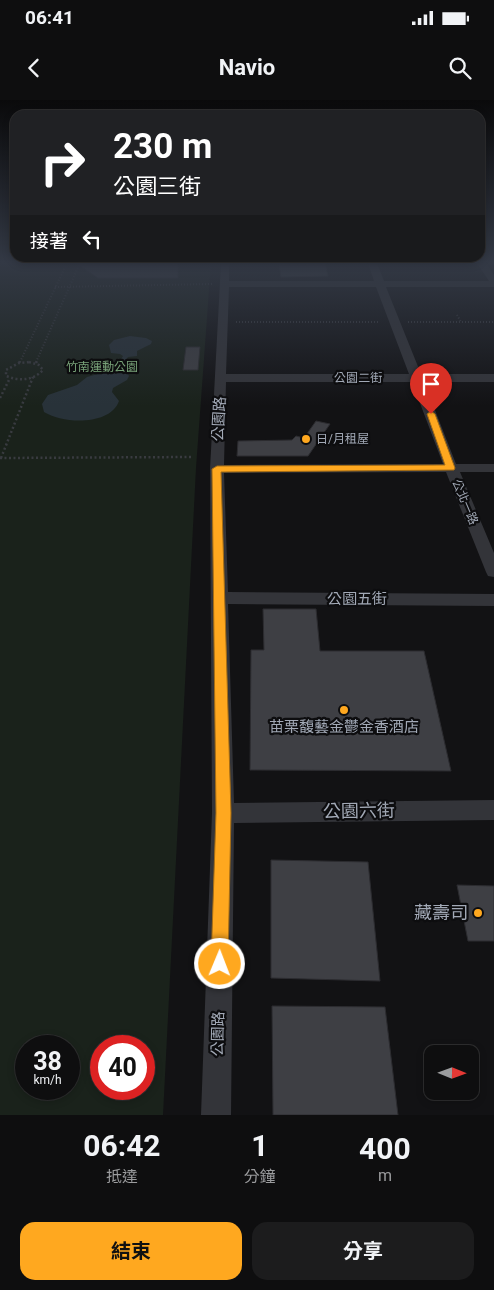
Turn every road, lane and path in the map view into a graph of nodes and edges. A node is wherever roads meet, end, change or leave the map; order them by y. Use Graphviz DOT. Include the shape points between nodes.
graph roads {
  1 [pos="44,310"];
  2 [pos="60,310"];
  3 [pos="224,310"];
  4 [pos="391,310"];
  5 [pos="456,315"];
  6 [pos="223,322"];
  7 [pos="380,322"];
  8 [pos="408,322"];
  9 [pos="461,322"];
  10 [pos="494,322"];
  11 [pos="36,363"];
  12 [pos="19,364"];
  13 [pos="33,377"];
  14 [pos="10,378"];
  15 [pos="221,378"];
  16 [pos="418,378"];
  17 [pos="494,378"];
  18 [pos="0,398"];
  19 [pos="190,457"];
  20 [pos="0,458"];
  21 [pos="451,468"];
  22 [pos="494,468"];
  23 [pos="217,469"];
  24 [pos="494,572"];
  25 [pos="220,598"];
  26 [pos="494,600"];
  27 [pos="494,810"];
  28 [pos="223,813"];
  29 [pos="216,1115"];
  1 -- 12 [label="path"];
  2 -- 11 [label="path"];
  3 -- 6 [label="street, 公園路"];
  4 -- 16 [label="street, 公北一路"];
  5 -- 9 [label="path"];
  6 -- 7 [label="path"];
  6 -- 15 [label="street, 公園路"];
  8 -- 9 [label="path"];
  9 -- 10 [label="path"];
  11 -- 12 [label="path"];
  11 -- 13 [label="path" via="43,370"];
  12 -- 14 [label="path" via="6,370 6,376"];
  13 -- 14 [label="path"];
  13 -- 20 [label="path"];
  14 -- 18 [label="path"];
  15 -- 16 [label="street, 公園二街"];
  15 -- 23 [label="street, 公園路"];
  16 -- 17 [label="street, 公園二街"];
  16 -- 21 [label="street, 公北一路"];
  19 -- 20 [label="path"];
  21 -- 22 [label="street"];
  21 -- 23 [label="street"];
  21 -- 24 [label="street, 公北一路"];
  23 -- 25 [label="street, 公園路"];
  25 -- 26 [label="street, 公園五街"];
  25 -- 28 [label="street, 公園路"];
  27 -- 28 [label="street, 公園六街"];
  28 -- 29 [label="street, 公園路"];
}
